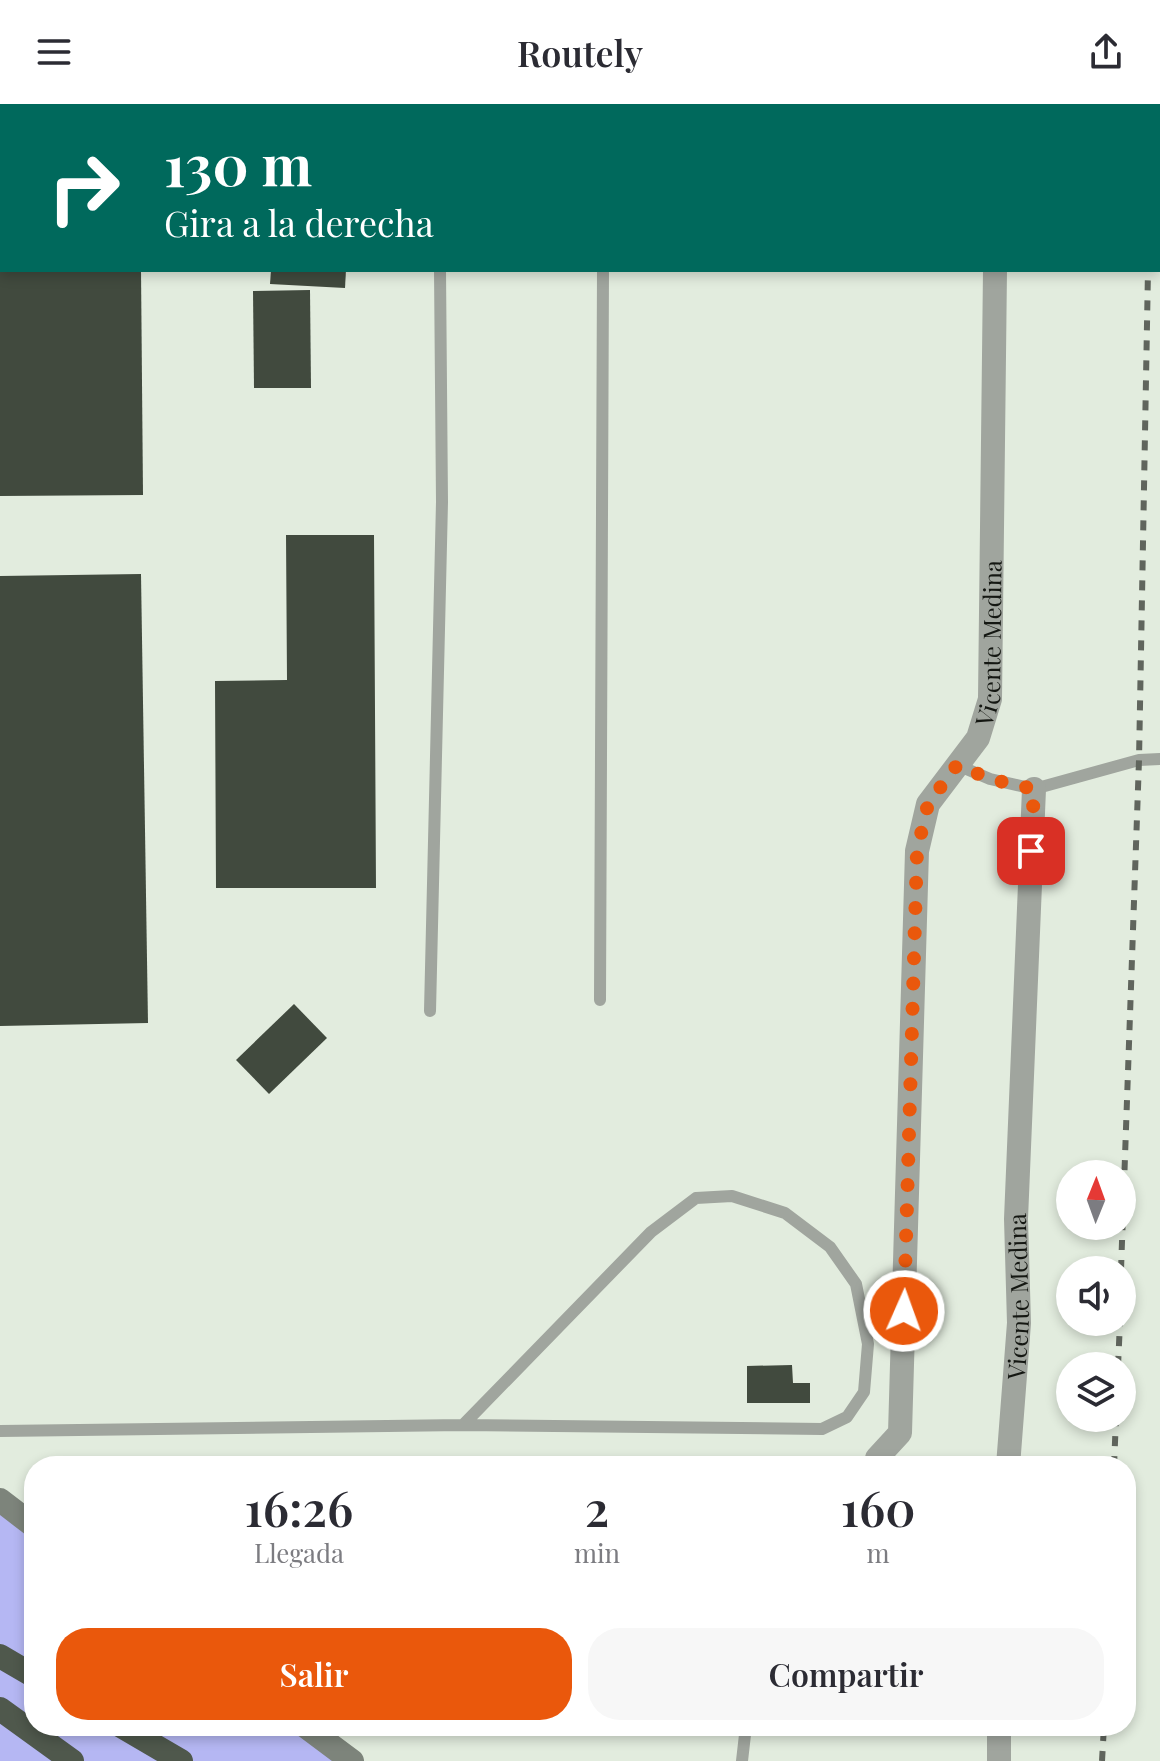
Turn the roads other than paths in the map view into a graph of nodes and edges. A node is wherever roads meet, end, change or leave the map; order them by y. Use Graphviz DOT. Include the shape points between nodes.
graph roads {
  1 [pos="440,272"];
  2 [pos="603,272"];
  3 [pos="995,272"];
  4 [pos="1160,759"];
  5 [pos="957,765"];
  6 [pos="1034,789"];
  7 [pos="600,1000"];
  8 [pos="430,1011"];
  9 [pos="463,1425"];
  10 [pos="0,1431"];
  11 [pos="879,1456"];
  12 [pos="1010,1456"];
  13 [pos="0,1500"];
  14 [pos="24,1518"];
  15 [pos="0,1656"];
  16 [pos="24,1670"];
  17 [pos="0,1709"];
  18 [pos="24,1726"];
  19 [pos="37,1736"];
  20 [pos="138,1736"];
  21 [pos="318,1736"];
  22 [pos="745,1736"];
  23 [pos="999,1736"];
  24 [pos="72,1761"];
  25 [pos="181,1761"];
  26 [pos="352,1761"];
  27 [pos="742,1761"];
  28 [pos="999,1761"];
  1 -- 8 [label="lane" via="442,502"];
  2 -- 7 [label="lane"];
  3 -- 5 [label="street, Vicente Medina" via="990,699 978,738"];
  4 -- 6 [label="lane"];
  5 -- 6 [label="lane"];
  5 -- 11 [label="street, Vicente Medina" via="928,804 917,851 900,1433"];
  6 -- 12 [label="street, Vicente Medina" via="1016,1219 1019,1323"];
  9 -- 9 [label="lane" via="822,1429 847,1417 864,1392 868,1344 856,1284 830,1247 785,1213 732,1196 696,1198 651,1232"];
  9 -- 10 [label="lane"];
  13 -- 14 [label="main road"];
  15 -- 16 [label="highway"];
  17 -- 18 [label="highway"];
  19 -- 24 [label="highway"];
  20 -- 25 [label="highway"];
  21 -- 26 [label="main road"];
  22 -- 27 [label="lane"];
  23 -- 28 [label="street"];
}
